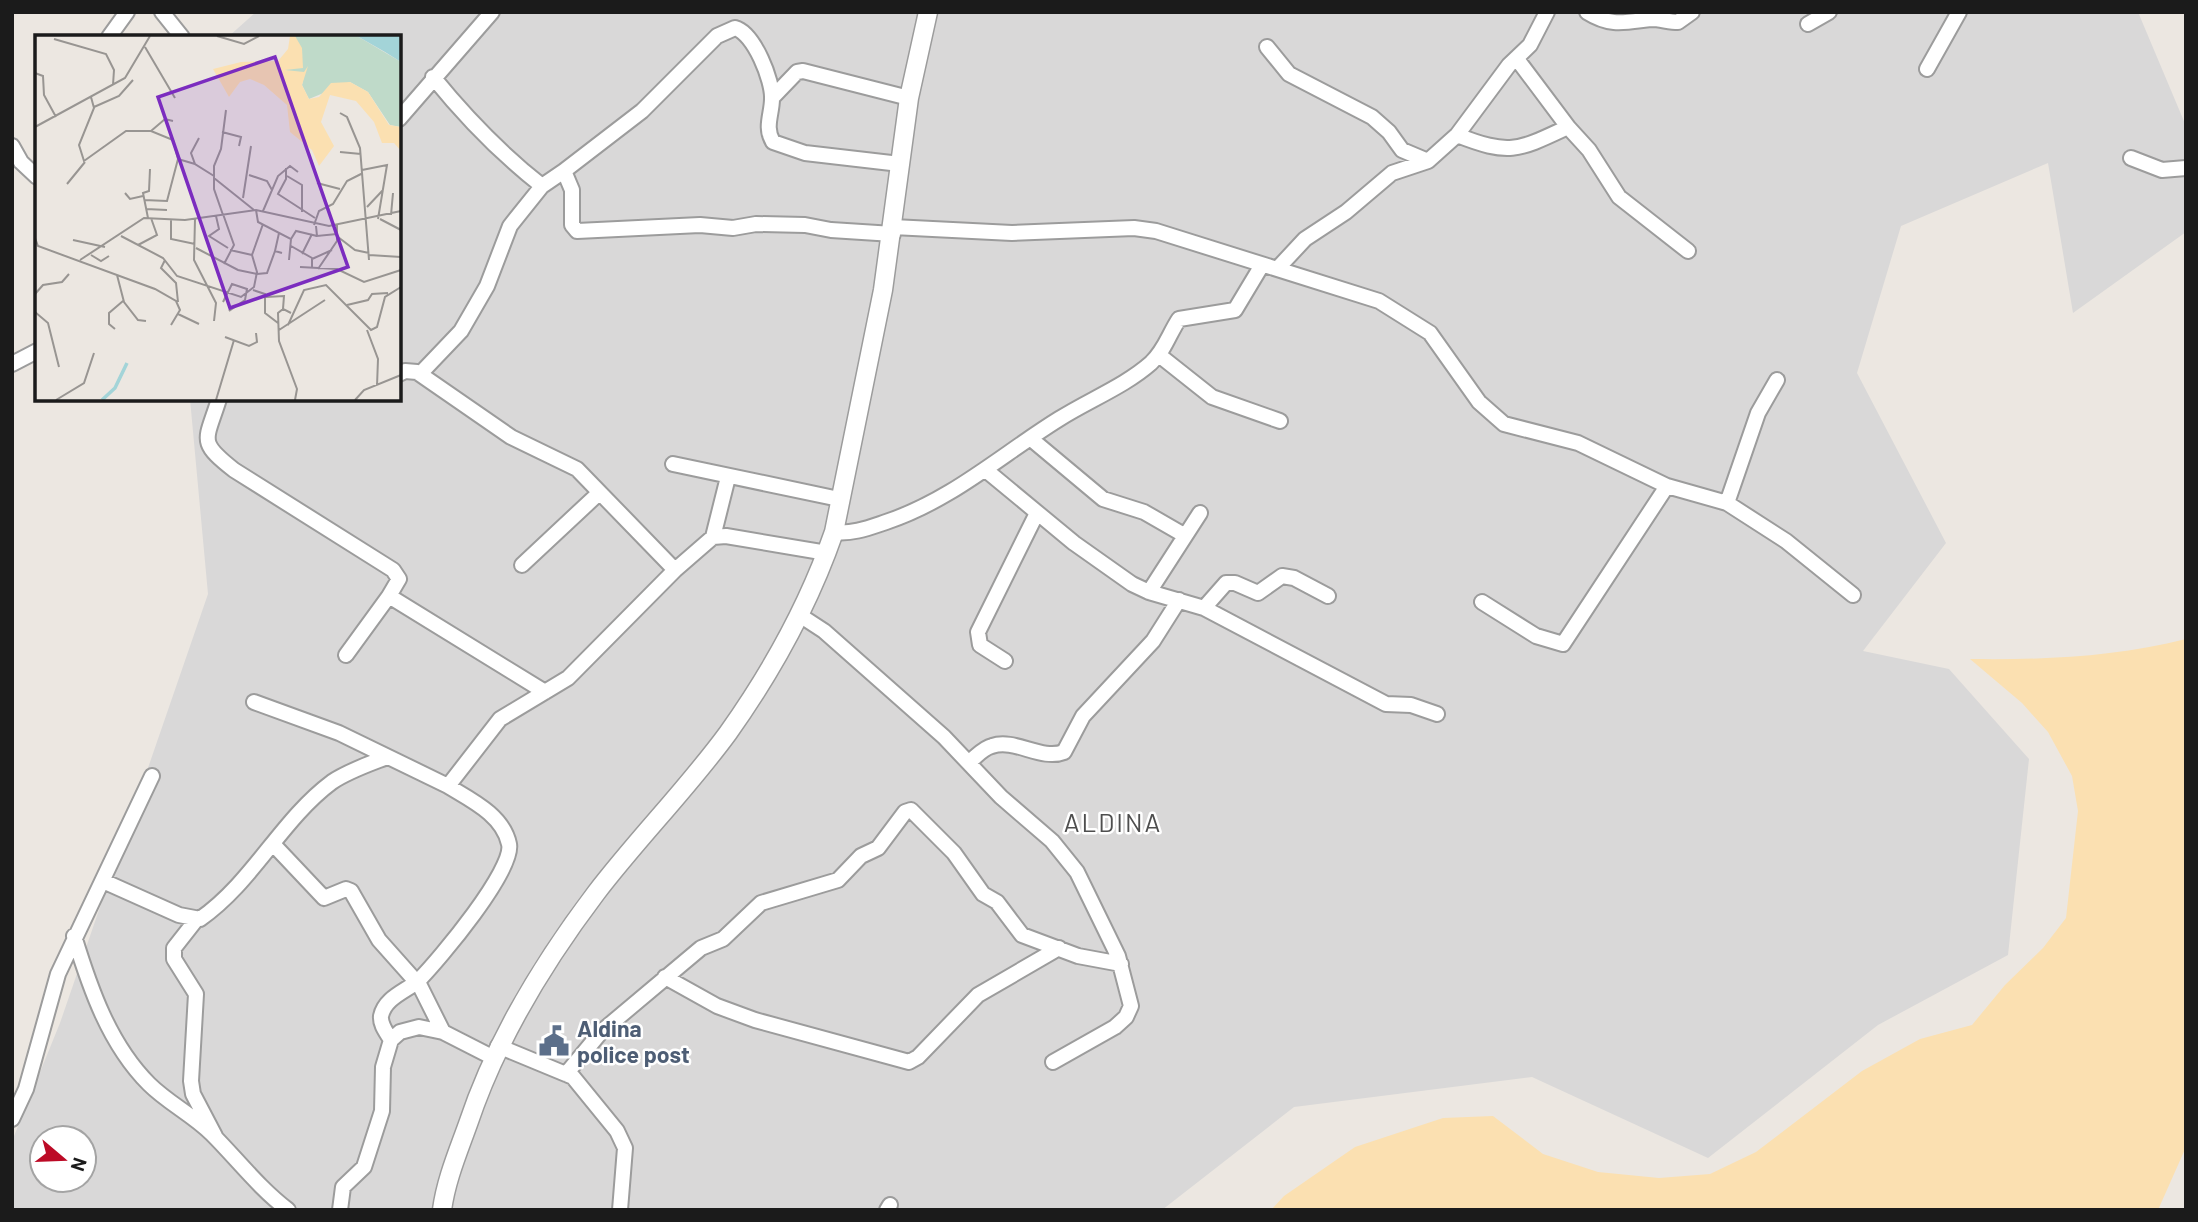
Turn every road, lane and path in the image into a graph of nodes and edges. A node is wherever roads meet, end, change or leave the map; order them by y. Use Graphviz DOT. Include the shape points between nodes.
graph roads {
  1 [pos="127,12"];
  2 [pos="162,12"];
  3 [pos="492,12"];
  4 [pos="928,12"];
  5 [pos="1547,12"];
  6 [pos="1587,12"];
  7 [pos="1692,12"];
  8 [pos="1829,12"];
  9 [pos="1959,12"];
  10 [pos="1808,24"];
  11 [pos="111,35"];
  12 [pos="180,35"];
  13 [pos="1267,47"];
  14 [pos="1517,59"];
  15 [pos="1927,69"];
  16 [pos="433,77"];
  17 [pos="909,97"];
  18 [pos="772,98"];
  19 [pos="401,117"];
  20 [pos="1568,127"];
  21 [pos="1457,135"];
  22 [pos="12,146"];
  23 [pos="1402,150"];
  24 [pos="2131,158"];
  25 [pos="1428,161"];
  26 [pos="900,164"];
  27 [pos="2186,169"];
  28 [pos="564,171"];
  29 [pos="1396,171"];
  30 [pos="35,175"];
  31 [pos="542,186"];
  32 [pos="893,231"];
  33 [pos="1688,251"];
  34 [pos="1262,265"];
  35 [pos="1278,268"];
  36 [pos="35,352"];
  37 [pos="1159,355"];
  38 [pos="12,364"];
  39 [pos="401,373"];
  40 [pos="420,374"];
  41 [pos="1777,380"];
  42 [pos="218,401"];
  43 [pos="1280,421"];
  44 [pos="1030,438"];
  45 [pos="673,464"];
  46 [pos="986,471"];
  47 [pos="728,477"];
  48 [pos="1667,486"];
  49 [pos="599,493"];
  50 [pos="839,499"];
  51 [pos="1727,503"];
  52 [pos="1037,513"];
  53 [pos="1200,513"];
  54 [pos="834,532"];
  55 [pos="1184,535"];
  56 [pos="713,537"];
  57 [pos="827,553"];
  58 [pos="522,565"];
  59 [pos="675,570"];
  60 [pos="1149,592"];
  61 [pos="1853,595"];
  62 [pos="389,596"];
  63 [pos="1328,596"];
  64 [pos="1179,600"];
  65 [pos="1482,602"];
  66 [pos="1204,608"];
  67 [pos="801,616"];
  68 [pos="346,655"];
  69 [pos="1005,661"];
  70 [pos="545,692"];
  71 [pos="254,702"];
  72 [pos="1437,714"];
  73 [pos="387,757"];
  74 [pos="969,762"];
  75 [pos="152,776"];
  76 [pos="448,786"];
  77 [pos="273,844"];
  78 [pos="103,881"];
  79 [pos="196,920"];
  80 [pos="74,936"];
  81 [pos="1059,948"];
  82 [pos="1121,964"];
  83 [pos="665,977"];
  84 [pos="417,982"];
  85 [pos="443,1032"];
  86 [pos="391,1040"];
  87 [pos="495,1052"];
  88 [pos="1053,1062"];
  89 [pos="566,1074"];
  90 [pos="12,1119"];
  91 [pos="216,1138"];
  92 [pos="288,1210"];
  93 [pos="340,1210"];
  94 [pos="442,1210"];
  95 [pos="620,1210"];
  1 -- 11 [label="street"];
  2 -- 12 [label="street"];
  3 -- 16 [label="street"];
  4 -- 17 [label="street"];
  5 -- 14 [label="street"];
  6 -- 7 [label="street" via="1609,23 1627,25 1651,19 1678,22"];
  8 -- 10 [label="street"];
  9 -- 15 [label="street"];
  13 -- 23 [label="street" via="1289,74 1372,117"];
  14 -- 20 [label="street"];
  14 -- 21 [label="street"];
  16 -- 19 [label="street"];
  16 -- 31 [label="street" via="472,126"];
  17 -- 18 [label="street" via="803,71"];
  17 -- 26 [label="street"];
  18 -- 26 [label="street" via="769,132 776,145 805,153"];
  18 -- 28 [label="street" via="767,73 751,40 740,30 727,30 704,46 642,111"];
  20 -- 21 [label="street" via="1511,150"];
  20 -- 33 [label="street" via="1619,197"];
  21 -- 25 [label="street"];
  22 -- 30 [label="street"];
  23 -- 25 [label="street"];
  23 -- 29 [label="street"];
  24 -- 27 [label="street" via="2162,170"];
  25 -- 29 [label="street"];
  26 -- 32 [label="street"];
  28 -- 31 [label="street"];
  28 -- 32 [label="street" via="572,190 572,225 577,231 757,224"];
  29 -- 35 [label="street" via="1305,239"];
  31 -- 40 [label="street" via="510,226 487,286 461,331"];
  32 -- 34 [label="street" via="1134,228"];
  32 -- 50 [label="street"];
  34 -- 35 [label="street"];
  34 -- 37 [label="street" via="1235,310 1180,319"];
  35 -- 48 [label="street" via="1372,297 1416,324 1438,344 1487,411 1504,424 1578,443"];
  36 -- 38 [label="street"];
  37 -- 43 [label="street" via="1212,397"];
  37 -- 44 [label="street"];
  39 -- 40 [label="street" via="411,370"];
  40 -- 49 [label="street" via="511,437 577,468"];
  41 -- 51 [label="street" via="1758,413"];
  42 -- 62 [label="street" via="207,439 211,452 393,570 400,577"];
  44 -- 46 [label="street"];
  44 -- 55 [label="street" via="1103,499 1144,512"];
  45 -- 47 [label="street"];
  46 -- 52 [label="street"];
  46 -- 54 [label="street" via="922,509 857,532"];
  47 -- 50 [label="street"];
  47 -- 56 [label="street"];
  48 -- 51 [label="street"];
  48 -- 65 [label="street" via="1563,644 1536,636"];
  49 -- 58 [label="street"];
  49 -- 59 [label="street"];
  50 -- 54 [label="street"];
  51 -- 61 [label="street" via="1786,541"];
  52 -- 60 [label="street" via="1094,558"];
  52 -- 69 [label="street" via="978,632 980,645"];
  53 -- 55 [label="street"];
  54 -- 57 [label="street"];
  55 -- 60 [label="street"];
  56 -- 57 [label="street"];
  56 -- 59 [label="street"];
  57 -- 67 [label="street"];
  59 -- 70 [label="street" via="586,662"];
  60 -- 64 [label="street"];
  62 -- 68 [label="street"];
  62 -- 70 [label="street"];
  63 -- 66 [label="street" via="1283,576 1258,593 1226,583"];
  64 -- 66 [label="street"];
  64 -- 74 [label="street" via="1153,641 1083,716 1064,752 1051,754 998,744"];
  66 -- 72 [label="street" via="1386,704 1410,705"];
  67 -- 74 [label="street" via="824,631"];
  67 -- 87 [label="street" via="728,733 573,924"];
  70 -- 76 [label="street" via="500,719"];
  71 -- 73 [label="street" via="340,733"];
  73 -- 76 [label="street"];
  73 -- 77 [label="street" via="327,786"];
  74 -- 82 [label="street" via="1069,861"];
  75 -- 78 [label="street"];
  76 -- 84 [label="street" via="492,816 508,839 510,851 507,863 458,934"];
  77 -- 79 [label="street" via="244,880"];
  77 -- 84 [label="street" via="324,898 351,891 379,940"];
  78 -- 79 [label="street"];
  78 -- 80 [label="street"];
  79 -- 91 [label="street" via="174,948 174,959 197,994 191,1081"];
  80 -- 90 [label="street" via="58,974 26,1089"];
  80 -- 91 [label="street" via="88,981 124,1053 168,1102"];
  81 -- 82 [label="street"];
  81 -- 83 [label="street" via="978,995 909,1062 755,1020 717,1006"];
  81 -- 83 [label="street" via="1019,933 954,853 911,810 878,848 862,856 843,877 761,903 723,939 701,948"];
  82 -- 88 [label="street" via="1130,1000 1126,1017"];
  83 -- 89 [label="street" via="601,1032"];
  84 -- 85 [label="street"];
  84 -- 86 [label="street" via="383,1011 381,1021"];
  85 -- 86 [label="street" via="409,1028"];
  85 -- 87 [label="street"];
  86 -- 93 [label="street" via="383,1067 382,1111 364,1167 343,1187"];
  87 -- 89 [label="street"];
  87 -- 94 [label="street" via="447,1181"];
  89 -- 95 [label="street" via="585,1089 623,1142"];
  91 -- 92 [label="street"];
}
